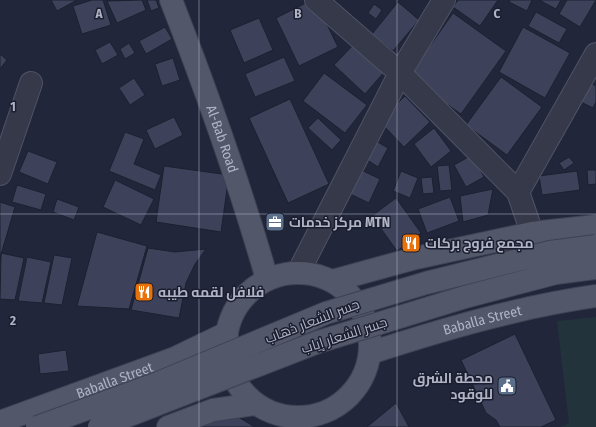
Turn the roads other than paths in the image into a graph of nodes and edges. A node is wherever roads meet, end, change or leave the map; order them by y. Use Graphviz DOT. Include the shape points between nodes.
graph roads {
  1 [pos="171,0"];
  2 [pos="316,0"];
  3 [pos="444,0"];
  4 [pos="596,54"];
  5 [pos="400,73"];
  6 [pos="31,83"];
  7 [pos="0,174"];
  8 [pos="518,192"];
  9 [pos="596,226"];
  10 [pos="532,232"];
  11 [pos="596,246"];
  12 [pos="596,268"];
  13 [pos="298,273"];
  14 [pos="267,280"];
  15 [pos="332,281"];
  16 [pos="596,296"];
  17 [pos="227,333"];
  18 [pos="370,353"];
  19 [pos="256,404"];
  20 [pos="0,420"];
  21 [pos="321,421"];
  22 [pos="37,427"];
  23 [pos="99,427"];
  24 [pos="168,427"];
  1 -- 14 [label="main road, Al-Bab Road" via="250,219"];
  2 -- 5 [label="street"];
  3 -- 5 [label="street"];
  4 -- 8 [label="street"];
  5 -- 8 [label="street"];
  5 -- 13 [label="street"];
  6 -- 7 [label="street"];
  8 -- 10 [label="street"];
  9 -- 10 [label="main road"];
  10 -- 15 [label="main road" via="416,258"];
  11 -- 22 [label="main road, جسر الشعار ذهاب, bridge" via="542,254 426,283 326,313 158,383"];
  12 -- 23 [label="main road, جسر الشعار إياب, bridge" via="548,275 318,342"];
  13 -- 14 [label="main road" via="282,274"];
  13 -- 15 [label="main road"];
  14 -- 17 [label="main road" via="241,301 232,316"];
  15 -- 18 [label="main road" via="354,299 362,311 369,332"];
  16 -- 18 [label="main road, Baballa Street" via="565,300 461,324"];
  17 -- 19 [label="main road" via="226,349 235,380 244,394"];
  17 -- 20 [label="main road, Baballa Street" via="175,358"];
  18 -- 21 [label="main road" via="365,373 355,391"];
  19 -- 21 [label="main road" via="287,417"];
  19 -- 24 [label="main road" via="213,410"];
}
